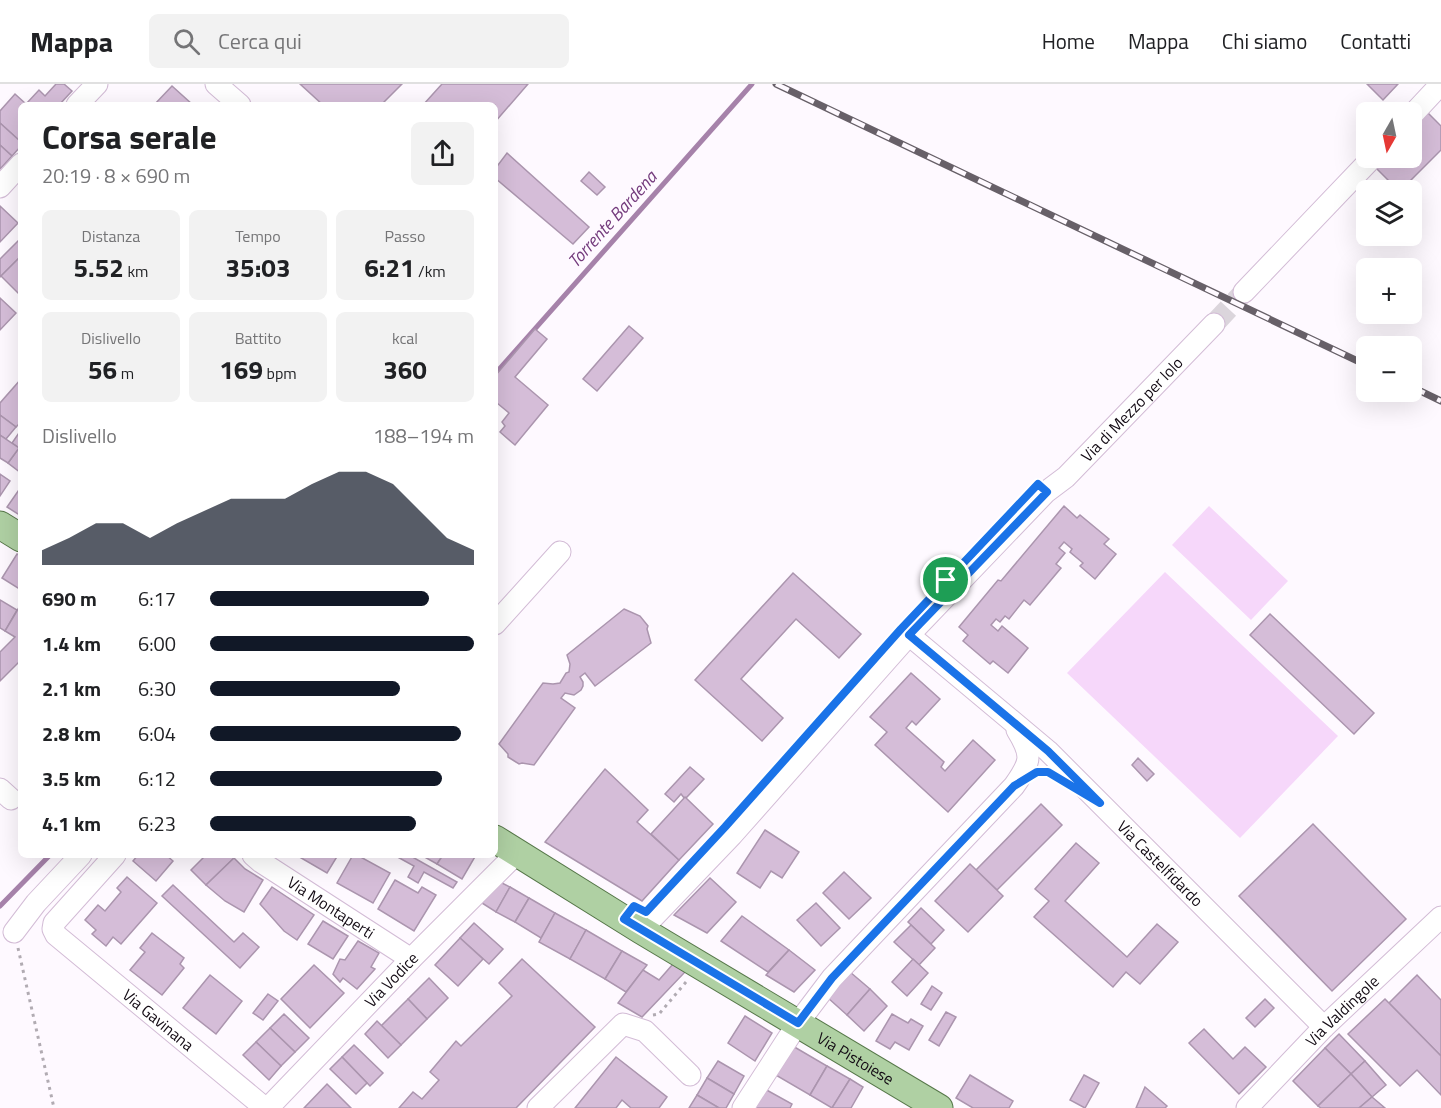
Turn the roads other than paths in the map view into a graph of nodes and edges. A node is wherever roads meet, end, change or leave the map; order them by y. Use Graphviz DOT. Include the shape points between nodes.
graph roads {
  1 [pos="97,84"];
  2 [pos="216,84"];
  3 [pos="1441,84"];
  4 [pos="80,102"];
  5 [pos="237,102"];
  6 [pos="1422,105"];
  7 [pos="18,167"];
  8 [pos="1362,168"];
  9 [pos="0,187"];
  10 [pos="1244,292"];
  11 [pos="1214,324"];
  12 [pos="0,525"];
  13 [pos="18,536"];
  14 [pos="560,552"];
  15 [pos="498,621"];
  16 [pos="909,635"];
  17 [pos="1012,722"];
  18 [pos="1014,786"];
  19 [pos="1100,803"];
  20 [pos="506,846"];
  21 [pos="78,858"];
  22 [pos="112,858"];
  23 [pos="256,858"];
  24 [pos="496,858"];
  25 [pos="1441,917"];
  26 [pos="641,930"];
  27 [pos="14,932"];
  28 [pos="411,959"];
  29 [pos="798,1023"];
  30 [pos="1324,1027"];
  31 [pos="690,1076"];
  32 [pos="267,1108"];
  33 [pos="538,1108"];
  34 [pos="743,1108"];
  35 [pos="939,1108"];
  36 [pos="1247,1108"];
  1 -- 4 [label="street"];
  2 -- 5 [label="street"];
  3 -- 6 [label="street"];
  7 -- 9 [label="street"];
  8 -- 10 [label="street"];
  11 -- 16 [label="street, Via di Mezzo per Iolo" via="1066,477 1042,488"];
  12 -- 13 [label="main road"];
  14 -- 15 [label="street"];
  16 -- 17 [label="street, Via Castelfidardo"];
  16 -- 26 [label="street, Via di Mezzo per Iolo" via="732,835"];
  17 -- 18 [label="street" via="1029,758"];
  17 -- 19 [label="street, Via Castelfidardo" via="1048,751"];
  18 -- 19 [label="street" via="1037,772 1048,772"];
  18 -- 29 [label="street" via="832,978"];
  19 -- 30 [label="street, Via Castelfidardo"];
  20 -- 26 [label="main road, Via Pistoiese"];
  21 -- 27 [label="street"];
  22 -- 32 [label="street, Via Gavinana" via="54,923 56,935"];
  23 -- 28 [label="street, Via Montaperti"];
  24 -- 28 [label="street, Via Vodice"];
  25 -- 30 [label="street, Via Valdingole"];
  26 -- 29 [label="main road, Via Pistoiese"];
  28 -- 32 [label="street, Via Vodice"];
  29 -- 34 [label="street"];
  29 -- 35 [label="main road, Via Pistoiese"];
  30 -- 36 [label="street, Via Valdingole"];
  31 -- 33 [label="street" via="645,1031 623,1024"];
}
